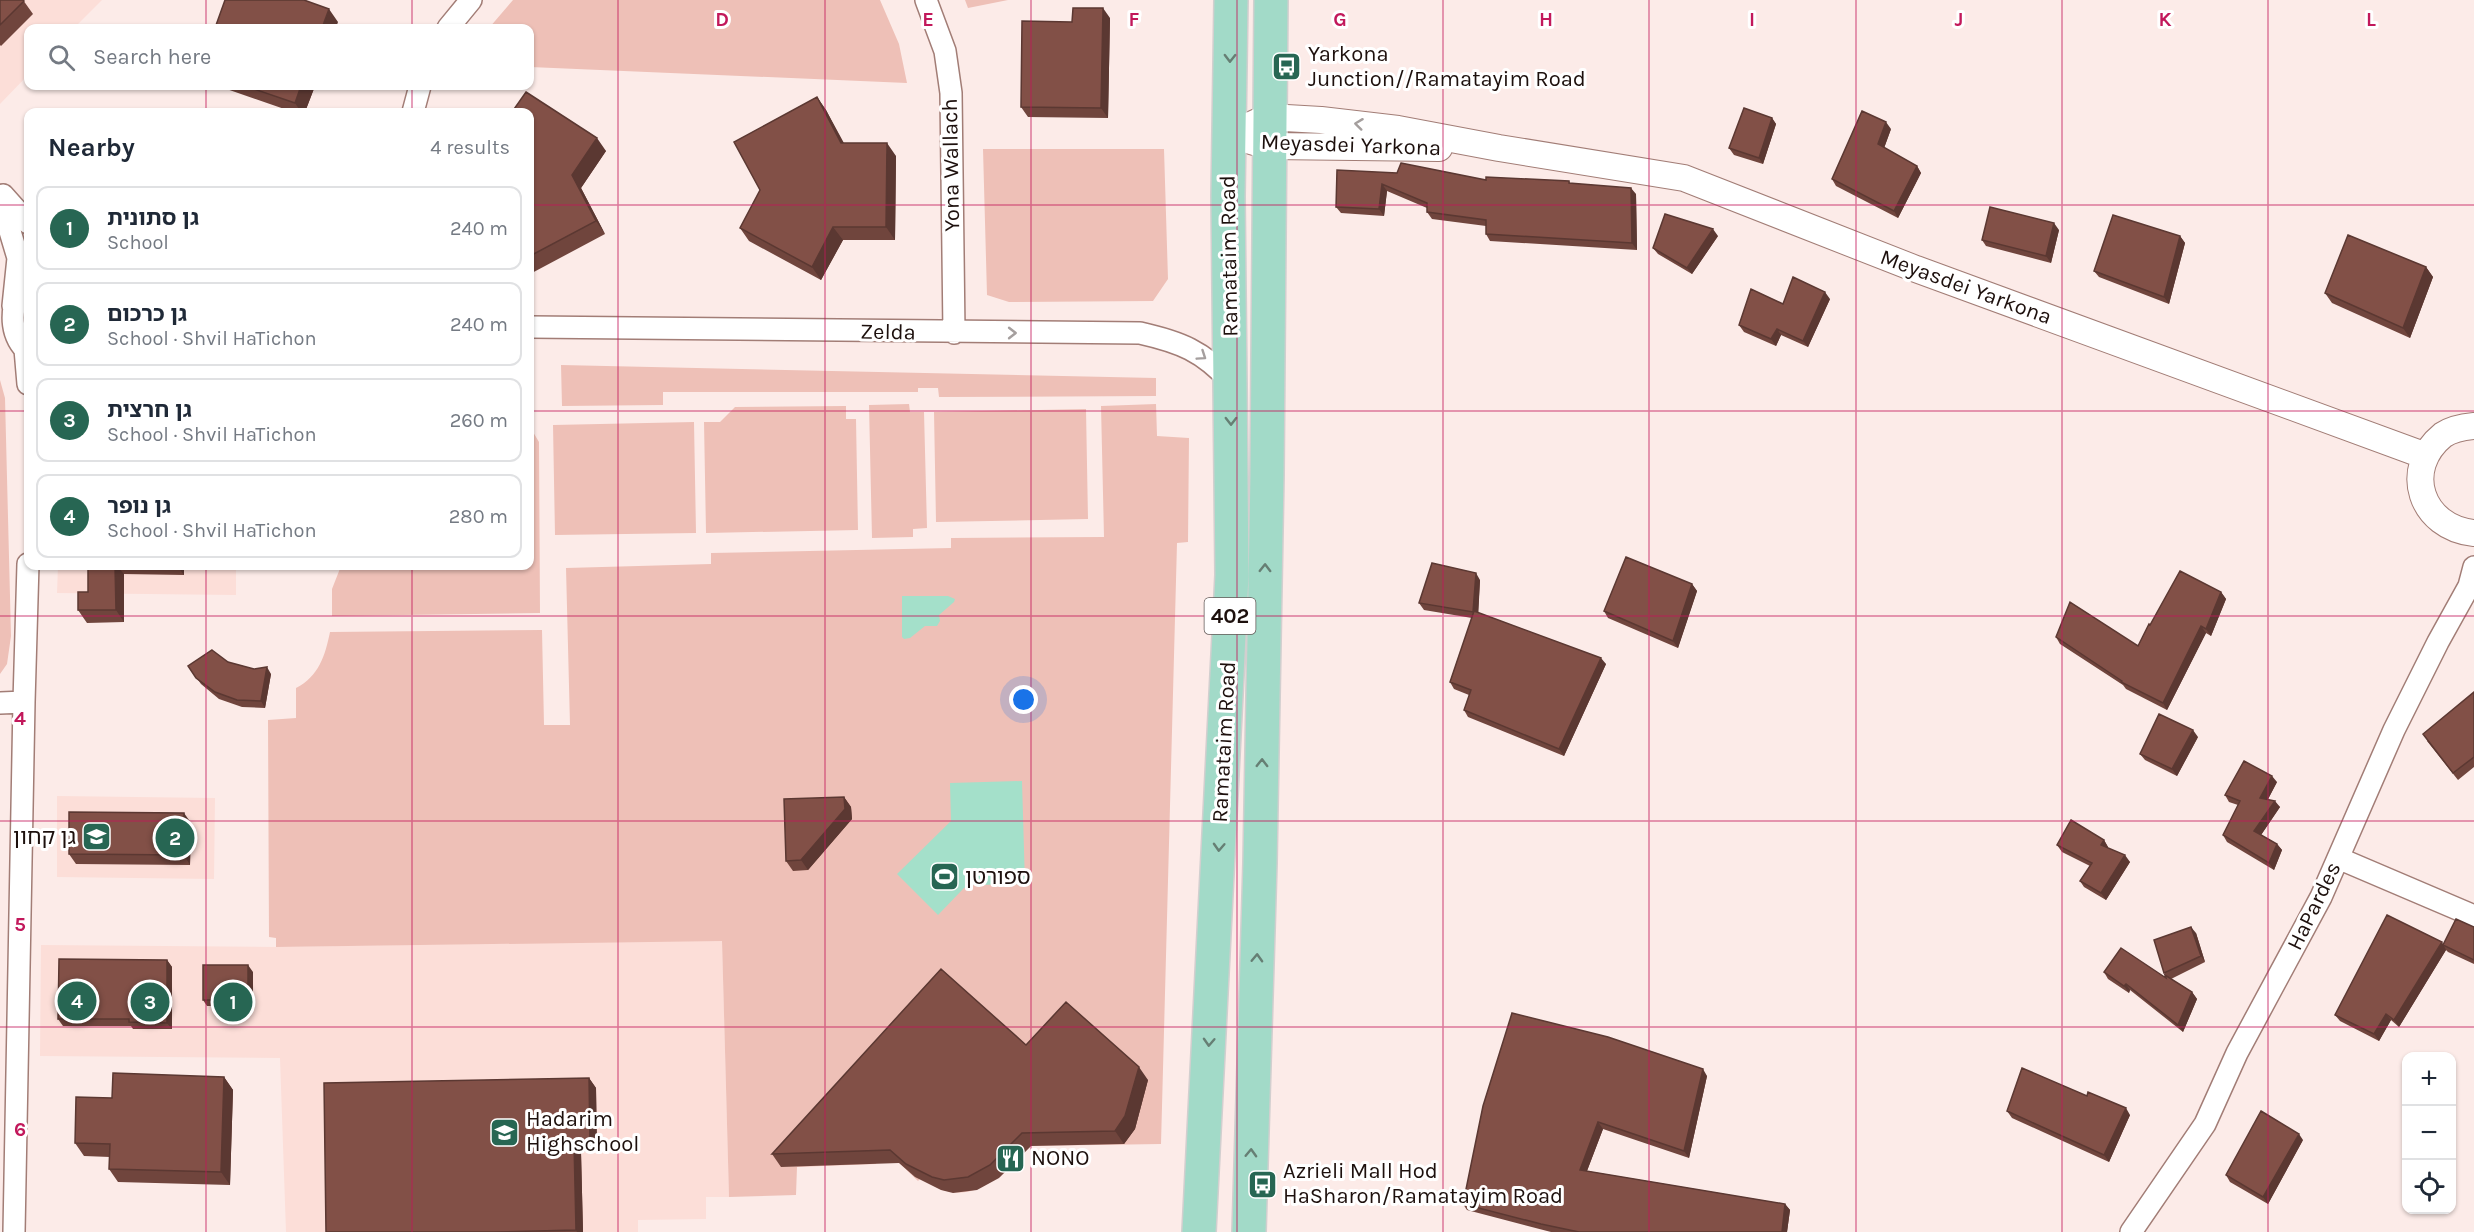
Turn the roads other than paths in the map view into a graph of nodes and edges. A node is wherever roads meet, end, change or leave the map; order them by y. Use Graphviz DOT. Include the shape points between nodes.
graph roads {
  1 [pos="471,0"];
  2 [pos="926,0"];
  3 [pos="1231,0"];
  4 [pos="1270,0"];
  5 [pos="451,24"];
  6 [pos="419,90"];
  7 [pos="414,108"];
  8 [pos="1268,131"];
  9 [pos="1228,135"];
  10 [pos="0,191"];
  11 [pos="0,198"];
  12 [pos="24,218"];
  13 [pos="24,287"];
  14 [pos="14,306"];
  15 [pos="534,327"];
  16 [pos="954,333"];
  17 [pos="24,346"];
  18 [pos="1231,382"];
  19 [pos="2474,426"];
  20 [pos="2426,456"];
  21 [pos="2474,532"];
  22 [pos="2474,567"];
  23 [pos="28,570"];
  24 [pos="24,702"];
  25 [pos="0,703"];
  26 [pos="2338,858"];
  27 [pos="2474,916"];
  28 [pos="14,1232"];
  29 [pos="1199,1232"];
  30 [pos="1249,1232"];
  31 [pos="2131,1232"];
  1 -- 5 [label="street"];
  2 -- 16 [label="street, Yona Wallach" via="945,51 951,93"];
  3 -- 9 [label="main road, Ramataim Road / 402, one-way"];
  4 -- 8 [label="main road, Ramataim Road / 402"];
  6 -- 7 [label="street"];
  8 -- 9 [label="street, Meyasdei Yarkona"];
  8 -- 20 [label="street, Meyasdei Yarkona" via="1499,148 1684,178 1916,269"];
  30 -- 8 [label="main road, Ramataim Road / 402, one-way" via="1267,476"];
  9 -- 18 [label="main road, Ramataim Road / 402"];
  10 -- 12 [label="street"];
  11 -- 14 [label="street" via="18,258"];
  13 -- 14 [label="street"];
  14 -- 17 [label="street" via="14,329"];
  15 -- 16 [label="street, Zelda"];
  16 -- 18 [label="street, Zelda, one-way" via="1140,333 1186,345 1205,356"];
  18 -- 29 [label="main road, Ramataim Road / 402, one-way" via="1232,575"];
  19 -- 20 [label="street" via="2443,436"];
  20 -- 21 [label="street" via="2420,474 2429,509 2442,524"];
  22 -- 26 [label="street, HaPardes" via="2469,586 2394,730"];
  23 -- 24 [label="street"];
  24 -- 25 [label="street"];
  24 -- 28 [label="street"];
  26 -- 27 [label="street"];
  26 -- 31 [label="street, HaPardes" via="2237,1053 2205,1124"];
}
